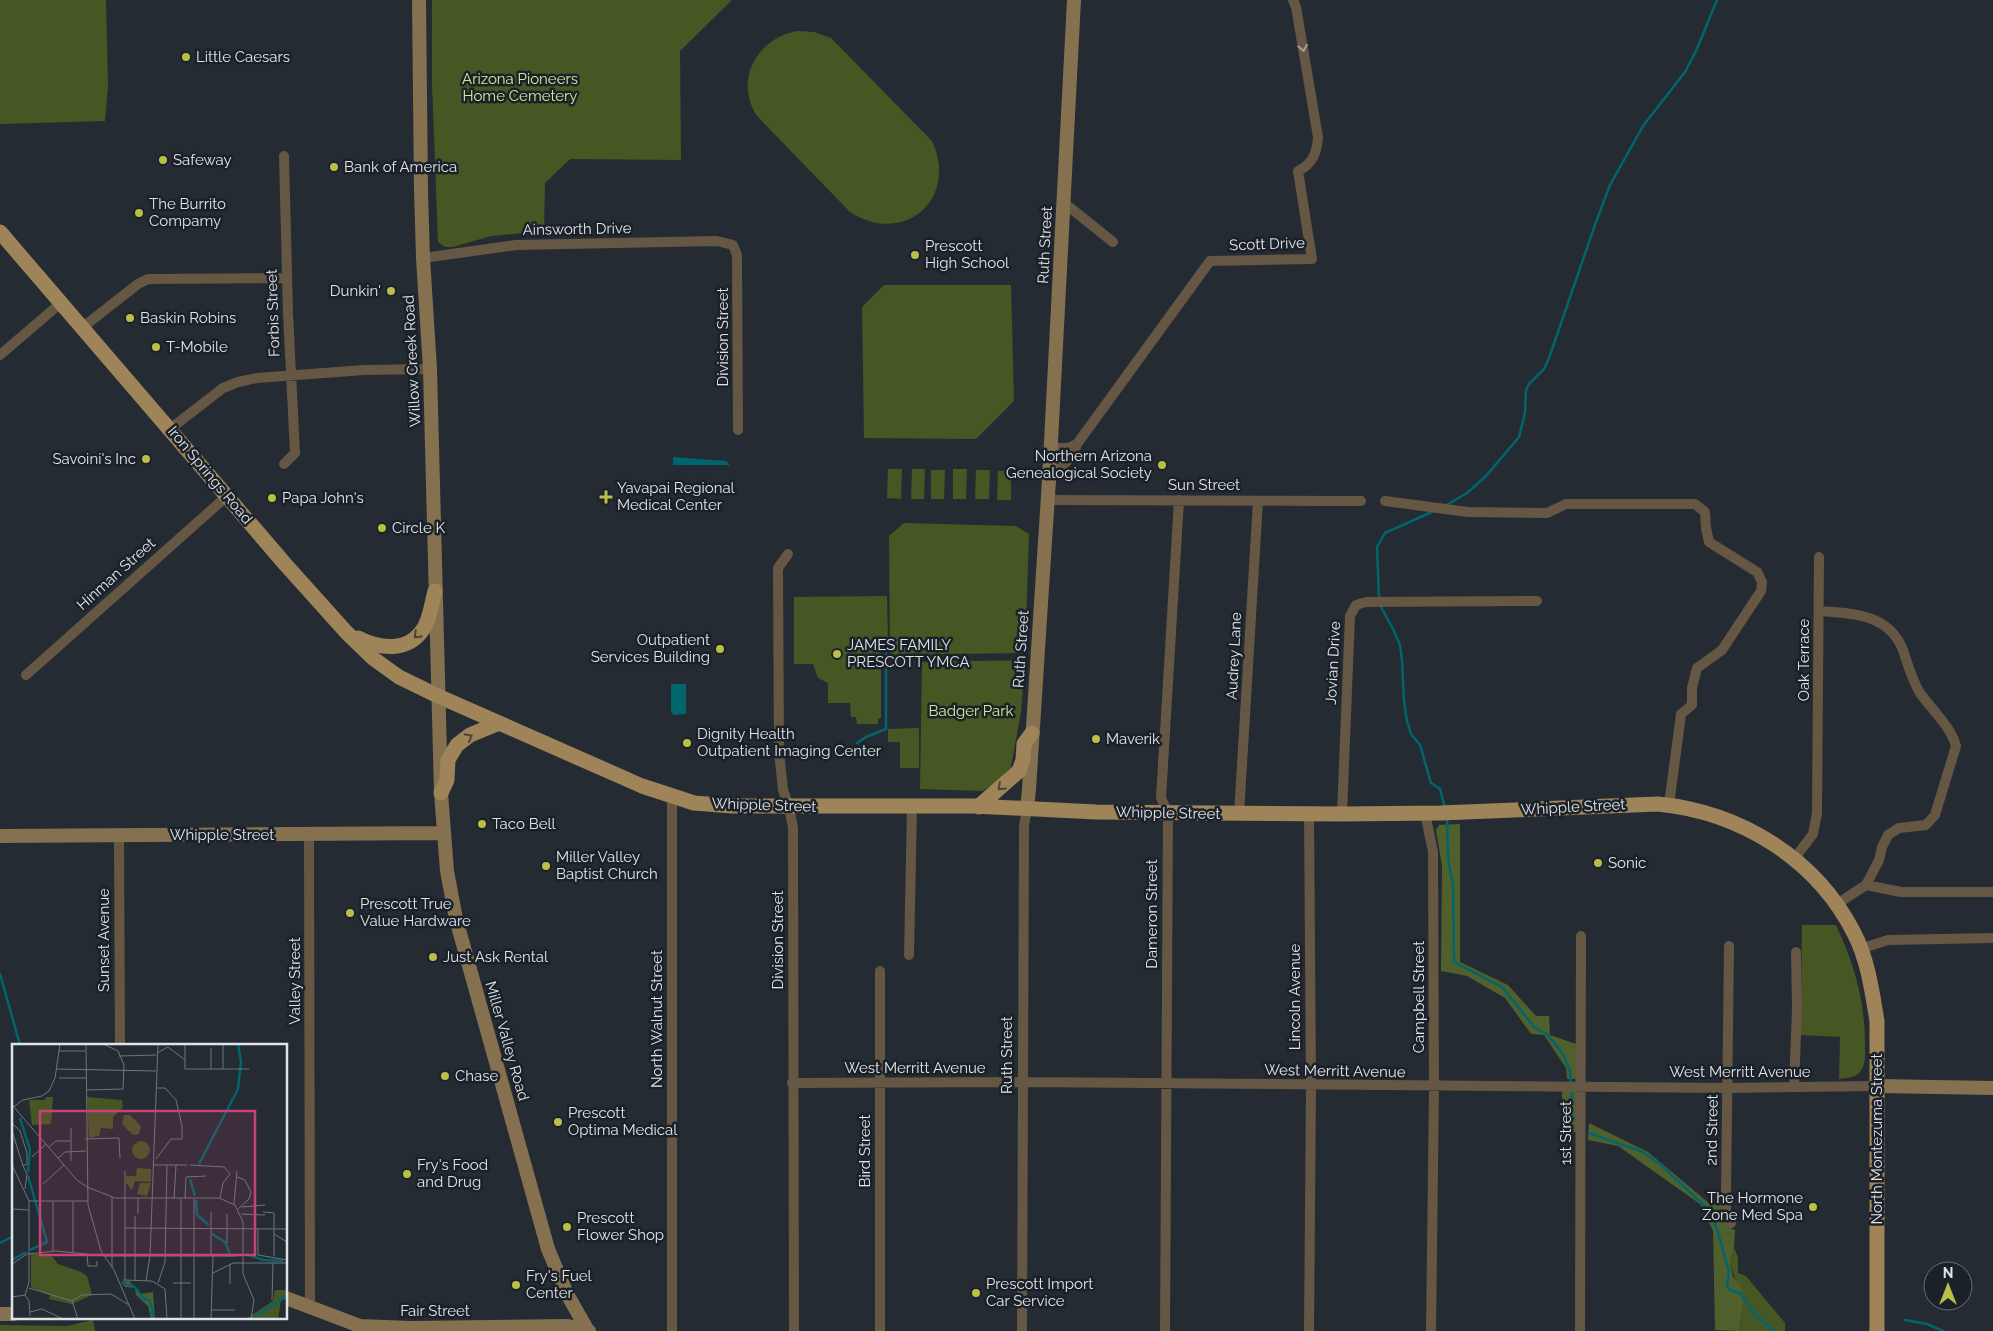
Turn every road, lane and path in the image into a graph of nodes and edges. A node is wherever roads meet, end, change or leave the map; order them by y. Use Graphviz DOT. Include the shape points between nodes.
graph roads {
  1 [pos="419,0"];
  2 [pos="1074,0"];
  3 [pos="1292,0"];
  4 [pos="284,156"];
  5 [pos="1063,202"];
  6 [pos="0,232"];
  7 [pos="1113,242"];
  8 [pos="733,245"];
  9 [pos="423,258"];
  10 [pos="287,278"];
  11 [pos="62,302"];
  12 [pos="83,327"];
  13 [pos="0,355"];
  14 [pos="430,369"];
  15 [pos="290,375"];
  16 [pos="170,429"];
  17 [pos="738,430"];
  18 [pos="1078,444"];
  19 [pos="1050,448"];
  20 [pos="284,464"];
  21 [pos="1049,480"];
  22 [pos="227,496"];
  23 [pos="1047,500"];
  24 [pos="1180,500"];
  25 [pos="1258,500"];
  26 [pos="1361,501"];
  27 [pos="1385,501"];
  28 [pos="788,554"];
  29 [pos="1819,557"];
  30 [pos="435,591"];
  31 [pos="1537,601"];
  32 [pos="1819,611"];
  33 [pos="347,632"];
  34 [pos="26,675"];
  35 [pos="438,696"];
  36 [pos="439,720"];
  37 [pos="499,723"];
  38 [pos="1032,732"];
  39 [pos="441,793"];
  40 [pos="672,797"];
  41 [pos="1669,806"];
  42 [pos="789,807"];
  43 [pos="912,807"];
  44 [pos="978,807"];
  45 [pos="1026,809"];
  46 [pos="1168,813"];
  47 [pos="1239,814"];
  48 [pos="1309,814"];
  49 [pos="1342,814"];
  50 [pos="1425,814"];
  51 [pos="443,833"];
  52 [pos="309,834"];
  53 [pos="119,835"];
  54 [pos="0,836"];
  55 [pos="1794,859"];
  56 [pos="1866,885"];
  57 [pos="1993,892"];
  58 [pos="1837,904"];
  59 [pos="1581,936"];
  60 [pos="1993,938"];
  61 [pos="1729,946"];
  62 [pos="1860,949"];
  63 [pos="1796,952"];
  64 [pos="909,955"];
  65 [pos="880,971"];
  66 [pos="120,1044"];
  67 [pos="1023,1082"];
  68 [pos="792,1083"];
  69 [pos="880,1084"];
  70 [pos="1167,1084"];
  71 [pos="1311,1085"];
  72 [pos="1580,1085"];
  73 [pos="1877,1086"];
  74 [pos="1434,1087"];
  75 [pos="1794,1087"];
  76 [pos="1728,1088"];
  77 [pos="1993,1088"];
  78 [pos="1731,1223"];
  79 [pos="288,1299"];
  80 [pos="310,1308"];
  81 [pos="437,1330"];
  82 [pos="588,1331"];
  83 [pos="672,1331"];
  84 [pos="794,1331"];
  85 [pos="880,1331"];
  86 [pos="1022,1331"];
  87 [pos="1165,1331"];
  88 [pos="1309,1331"];
  89 [pos="1431,1331"];
  90 [pos="1580,1331"];
  91 [pos="1877,1331"];
  1 -- 9 [label="street, Willow Creek Road"];
  2 -- 5 [label="street, Ruth Street"];
  3 -- 18 [label="street, Scott Drive, one-way" via="1296,7 1318,137 1317,152 1306,167 1298,171 1312,259 1210,261"];
  4 -- 10 [label="street, Forbis Street"];
  5 -- 7 [label="street"];
  5 -- 19 [label="street, Ruth Street"];
  6 -- 11 [label="main road, Iron Springs Road"];
  8 -- 9 [label="street, Ainsworth Drive" via="717,241 516,245"];
  8 -- 17 [label="street, Division Street" via="737,256"];
  9 -- 14 [label="street, Willow Creek Road"];
  10 -- 12 [label="street" via="148,279"];
  10 -- 15 [label="street, Forbis Street"];
  11 -- 12 [label="main road, Iron Springs Road"];
  11 -- 13 [label="street"];
  12 -- 16 [label="main road, Iron Springs Road"];
  14 -- 15 [label="street"];
  14 -- 30 [label="street, Willow Creek Road"];
  15 -- 16 [label="street" via="257,378 223,388"];
  15 -- 20 [label="street, Forbis Street" via="295,453"];
  16 -- 22 [label="main road, Iron Springs Road"];
  18 -- 19 [label="street" via="1068,448"];
  18 -- 21 [label="street, Scott Drive" via="1073,455"];
  19 -- 21 [label="street, Ruth Street"];
  21 -- 23 [label="street, Ruth Street"];
  22 -- 33 [label="main road, Iron Springs Road"];
  22 -- 34 [label="street, Hinman Street"];
  23 -- 24 [label="street, Sun Street"];
  23 -- 38 [label="street, Ruth Street"];
  24 -- 25 [label="street, Sun Street"];
  24 -- 46 [label="street, Dameron Street" via="1161,791"];
  25 -- 26 [label="street, Sun Street"];
  25 -- 47 [label="street, Audrey Lane"];
  27 -- 41 [label="street" via="1468,512 1547,513 1566,504 1695,504 1705,512 1709,542 1757,572 1762,582 1761,591 1722,650 1697,668 1692,705 1681,714"];
  28 -- 42 [label="street, Division Street" via="778,568 778,720 783,790"];
  29 -- 32 [label="street"];
  30 -- 33 [label="main road, one-way" via="424,627 408,643 386,647 371,644"];
  30 -- 35 [label="street, Willow Creek Road"];
  31 -- 49 [label="street, Jovian Drive" via="1366,602 1356,605 1350,616"];
  32 -- 55 [label="street, Oak Terrace" via="1817,813 1813,834"];
  32 -- 56 [label="street, Oak Terrace" via="1846,613 1884,624 1902,648 1916,686 1954,736 1956,746 1935,815 1926,825 1899,828 1888,835"];
  33 -- 35 [label="main road, Iron Springs Road" via="399,677"];
  35 -- 36 [label="street, Willow Creek Road"];
  35 -- 37 [label="main road, Whipple Street"];
  36 -- 39 [label="street, Miller Valley Road"];
  39 -- 37 [label="main road, one-way" via="447,780 448,760 457,745 470,735"];
  37 -- 40 [label="main road, Whipple Street"];
  38 -- 44 [label="main road, one-way" via="1024,744 1019,771"];
  38 -- 45 [label="street, Ruth Street"];
  39 -- 51 [label="street, Miller Valley Road"];
  40 -- 42 [label="main road, Whipple Street" via="694,803"];
  40 -- 83 [label="street, North Walnut Street"];
  41 -- 50 [label="main road, Whipple Street" via="1635,804"];
  41 -- 55 [label="main road, Whipple Street" via="1738,824 1768,839"];
  42 -- 43 [label="main road, Whipple Street"];
  42 -- 68 [label="street, Division Street" via="793,828"];
  43 -- 44 [label="main road, Whipple Street"];
  43 -- 64 [label="street"];
  44 -- 45 [label="main road, Whipple Street"];
  45 -- 46 [label="main road, Whipple Street"];
  45 -- 67 [label="street, Ruth Street"];
  46 -- 47 [label="main road, Whipple Street"];
  46 -- 70 [label="street, Dameron Street"];
  47 -- 48 [label="main road, Whipple Street"];
  48 -- 49 [label="main road, Whipple Street"];
  48 -- 71 [label="street, Lincoln Avenue"];
  49 -- 50 [label="main road, Whipple Street"];
  50 -- 74 [label="street, Campbell Street" via="1433,852"];
  51 -- 52 [label="street, Whipple Street"];
  51 -- 82 [label="street, Miller Valley Road" via="456,919 548,1249 567,1294"];
  52 -- 53 [label="street, Whipple Street"];
  52 -- 80 [label="street, Valley Street"];
  53 -- 54 [label="street, Whipple Street"];
  53 -- 66 [label="street, Sunset Avenue"];
  55 -- 58 [label="main road, Whipple Street"];
  56 -- 57 [label="street" via="1901,892"];
  56 -- 58 [label="street, Oak Terrace"];
  58 -- 62 [label="main road, Whipple Street"];
  59 -- 72 [label="street, 1st Street"];
  60 -- 62 [label="street" via="1888,940"];
  61 -- 76 [label="street, 2nd Street"];
  62 -- 73 [label="main road, North Montezuma Street" via="1871,983 1877,1021"];
  63 -- 75 [label="street" via="1798,1008"];
  65 -- 69 [label="street, Bird Street"];
  67 -- 69 [label="street, West Merritt Avenue"];
  67 -- 70 [label="street, West Merritt Avenue"];
  67 -- 86 [label="street, Ruth Street"];
  68 -- 69 [label="street, West Merritt Avenue"];
  68 -- 84 [label="street, Division Street"];
  69 -- 85 [label="street, Bird Street"];
  70 -- 71 [label="street, West Merritt Avenue"];
  70 -- 87 [label="street, Dameron Street"];
  71 -- 74 [label="street, West Merritt Avenue"];
  71 -- 88 [label="street, Lincoln Avenue"];
  72 -- 74 [label="street, West Merritt Avenue"];
  72 -- 76 [label="street, West Merritt Avenue"];
  72 -- 90 [label="street, 1st Street"];
  73 -- 75 [label="street, West Merritt Avenue"];
  73 -- 77 [label="street"];
  73 -- 91 [label="main road, North Montezuma Street"];
  74 -- 89 [label="street, Campbell Street"];
  75 -- 76 [label="street, West Merritt Avenue"];
  76 -- 78 [label="street, 2nd Street" via="1726,1210"];
  79 -- 80 [label="street, Fair Street"];
  80 -- 81 [label="street, Fair Street" via="360,1326"];
  81 -- 82 [label="street, Fair Street" via="568,1326"];
}
